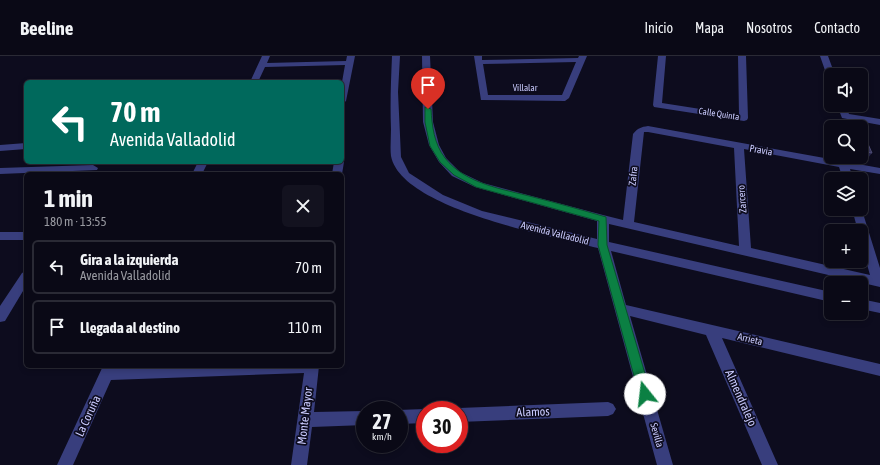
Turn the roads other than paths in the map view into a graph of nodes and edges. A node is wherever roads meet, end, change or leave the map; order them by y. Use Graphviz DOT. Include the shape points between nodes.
graph roads {
  1 [pos="266,56"];
  2 [pos="396,56"];
  3 [pos="426,56"];
  4 [pos="662,56"];
  5 [pos="742,56"];
  6 [pos="824,56"];
  7 [pos="583,58"];
  8 [pos="479,59"];
  9 [pos="350,60"];
  10 [pos="262,65"];
  11 [pos="828,68"];
  12 [pos="255,80"];
  13 [pos="344,91"];
  14 [pos="844,112"];
  15 [pos="880,122"];
  16 [pos="641,130"];
  17 [pos="24,146"];
  18 [pos="738,146"];
  19 [pos="0,148"];
  20 [pos="824,161"];
  21 [pos="843,164"];
  22 [pos="93,168"];
  23 [pos="880,170"];
  24 [pos="0,171"];
  25 [pos="846,172"];
  26 [pos="859,216"];
  27 [pos="603,219"];
  28 [pos="628,224"];
  29 [pos="0,236"];
  30 [pos="24,236"];
  31 [pos="602,245"];
  32 [pos="745,251"];
  33 [pos="24,279"];
  34 [pos="879,282"];
  35 [pos="824,295"];
  36 [pos="868,305"];
  37 [pos="880,308"];
  38 [pos="621,309"];
  39 [pos="0,317"];
  40 [pos="711,330"];
  41 [pos="210,368"];
  42 [pos="312,368"];
  43 [pos="109,370"];
  44 [pos="880,370"];
  45 [pos="608,409"];
  46 [pos="468,414"];
  47 [pos="356,418"];
  48 [pos="305,420"];
  49 [pos="65,465"];
  50 [pos="299,465"];
  51 [pos="665,465"];
  52 [pos="770,465"];
  1 -- 10 [label="street"];
  2 -- 31 [label="street, Avenida Valladolid" via="396,157 405,175 438,197 479,214"];
  3 -- 27 [label="street" via="428,122 434,146 442,160 456,174 479,185"];
  4 -- 5 [label="street, Calle Quinta" via="657,104 744,118"];
  6 -- 11 [label="street"];
  7 -- 8 [label="street"];
  7 -- 8 [label="street, Villalar" via="565,98 484,98"];
  9 -- 10 [label="street"];
  9 -- 13 [label="street"];
  10 -- 12 [label="street"];
  14 -- 15 [label="street" via="845,116"];
  16 -- 18 [label="street, Pravia"];
  16 -- 28 [label="street, Zafra" via="638,134"];
  17 -- 19 [label="street"];
  18 -- 20 [label="street, Pravia"];
  18 -- 32 [label="street, Zarcero"];
  21 -- 23 [label="street, Pravia"];
  21 -- 25 [label="street"];
  22 -- 24 [label="street"];
  26 -- 34 [label="street"];
  27 -- 28 [label="street"];
  27 -- 31 [label="street, Sevilla"];
  28 -- 32 [label="street"];
  29 -- 30 [label="street"];
  31 -- 35 [label="street, Avenida Valladolid"];
  31 -- 38 [label="street, Sevilla"];
  32 -- 34 [label="street"];
  33 -- 39 [label="street"];
  36 -- 37 [label="street"];
  38 -- 40 [label="street, Arrieta"];
  38 -- 51 [label="street, Sevilla"];
  40 -- 44 [label="street, Arrieta"];
  40 -- 52 [label="street, Almendralejo"];
  41 -- 43 [label="street"];
  42 -- 48 [label="street, Monte Mayor"];
  43 -- 49 [label="street, La Coruña"];
  45 -- 46 [label="street, Alamos"];
  47 -- 48 [label="street"];
  48 -- 50 [label="street, Monte Mayor"];
}
